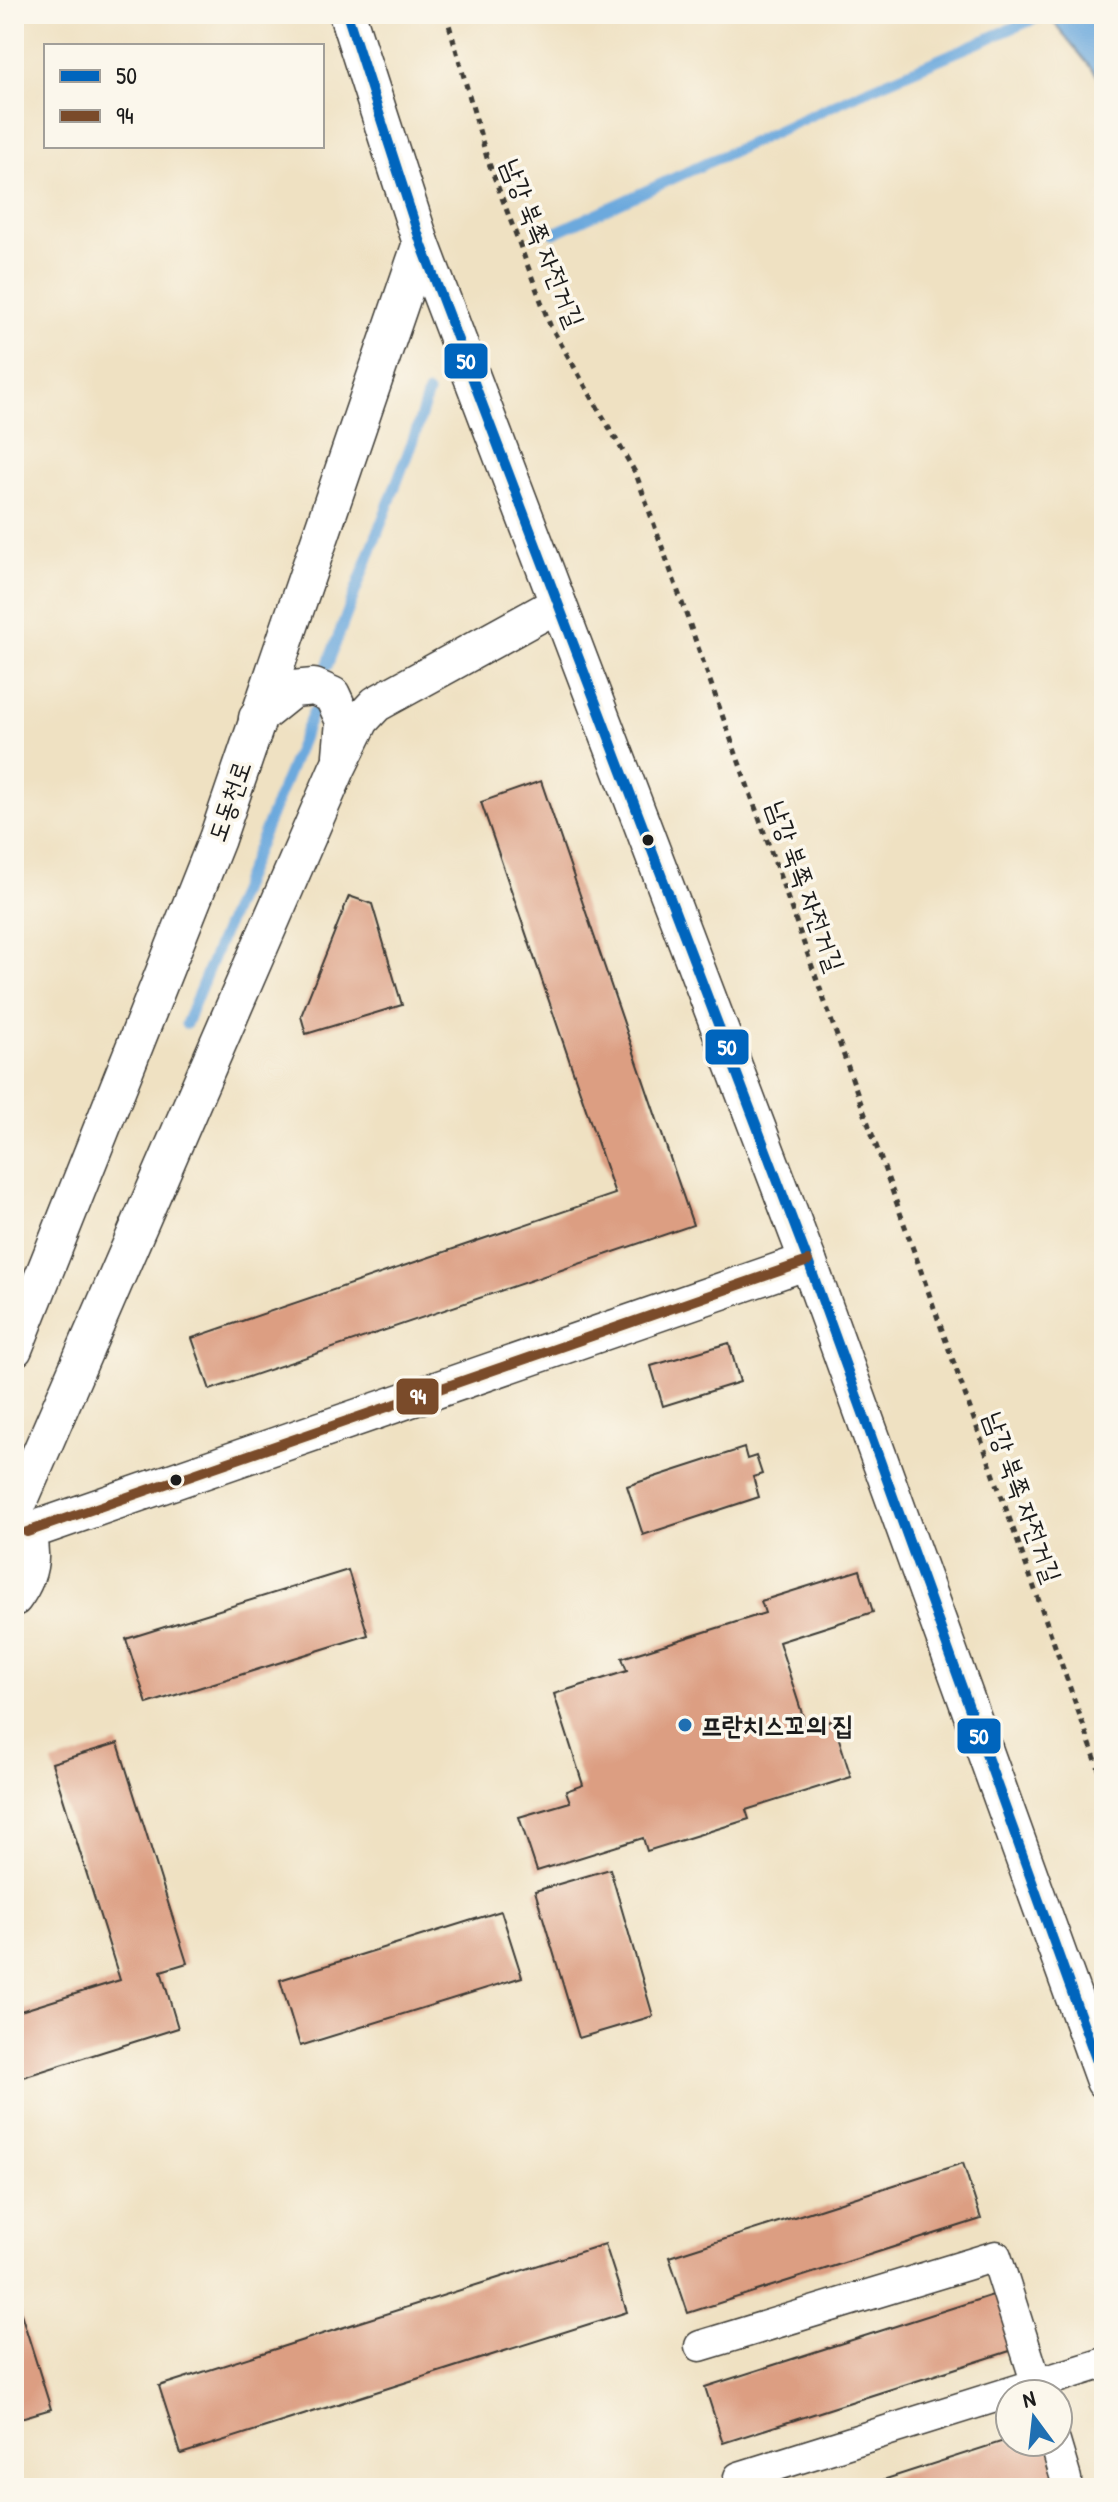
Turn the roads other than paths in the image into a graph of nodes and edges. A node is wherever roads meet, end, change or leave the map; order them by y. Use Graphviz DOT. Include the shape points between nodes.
graph roads {
  1 [pos="347,14"];
  2 [pos="421,243"];
  3 [pos="558,604"];
  4 [pos="257,718"];
  5 [pos="341,761"];
  6 [pos="808,1261"];
  7 [pos="14,1349"];
  8 [pos="18,1520"];
  9 [pos="14,1598"];
  10 [pos="1104,2081"];
  11 [pos="700,2346"];
  12 [pos="1104,2363"];
  13 [pos="1035,2378"];
  14 [pos="1066,2378"];
  15 [pos="994,2402"];
  16 [pos="1060,2458"];
  17 [pos="739,2477"];
  18 [pos="1066,2479"];
  1 -- 2 [label="street"];
  2 -- 3 [label="street"];
  2 -- 4 [label="street, 도동천로"];
  3 -- 5 [label="street" via="376,704 361,720"];
  3 -- 6 [label="street"];
  4 -- 5 [label="street" via="293,689 314,687 332,695 344,721"];
  4 -- 7 [label="street, 도동천로" via="217,839"];
  5 -- 8 [label="street"];
  6 -- 8 [label="street"];
  6 -- 10 [label="street"];
  8 -- 9 [label="street" via="31,1550 24,1585"];
  11 -- 13 [label="street" via="996,2256"];
  12 -- 14 [label="street"];
  15 -- 17 [label="street"];
  16 -- 18 [label="street"];
}
